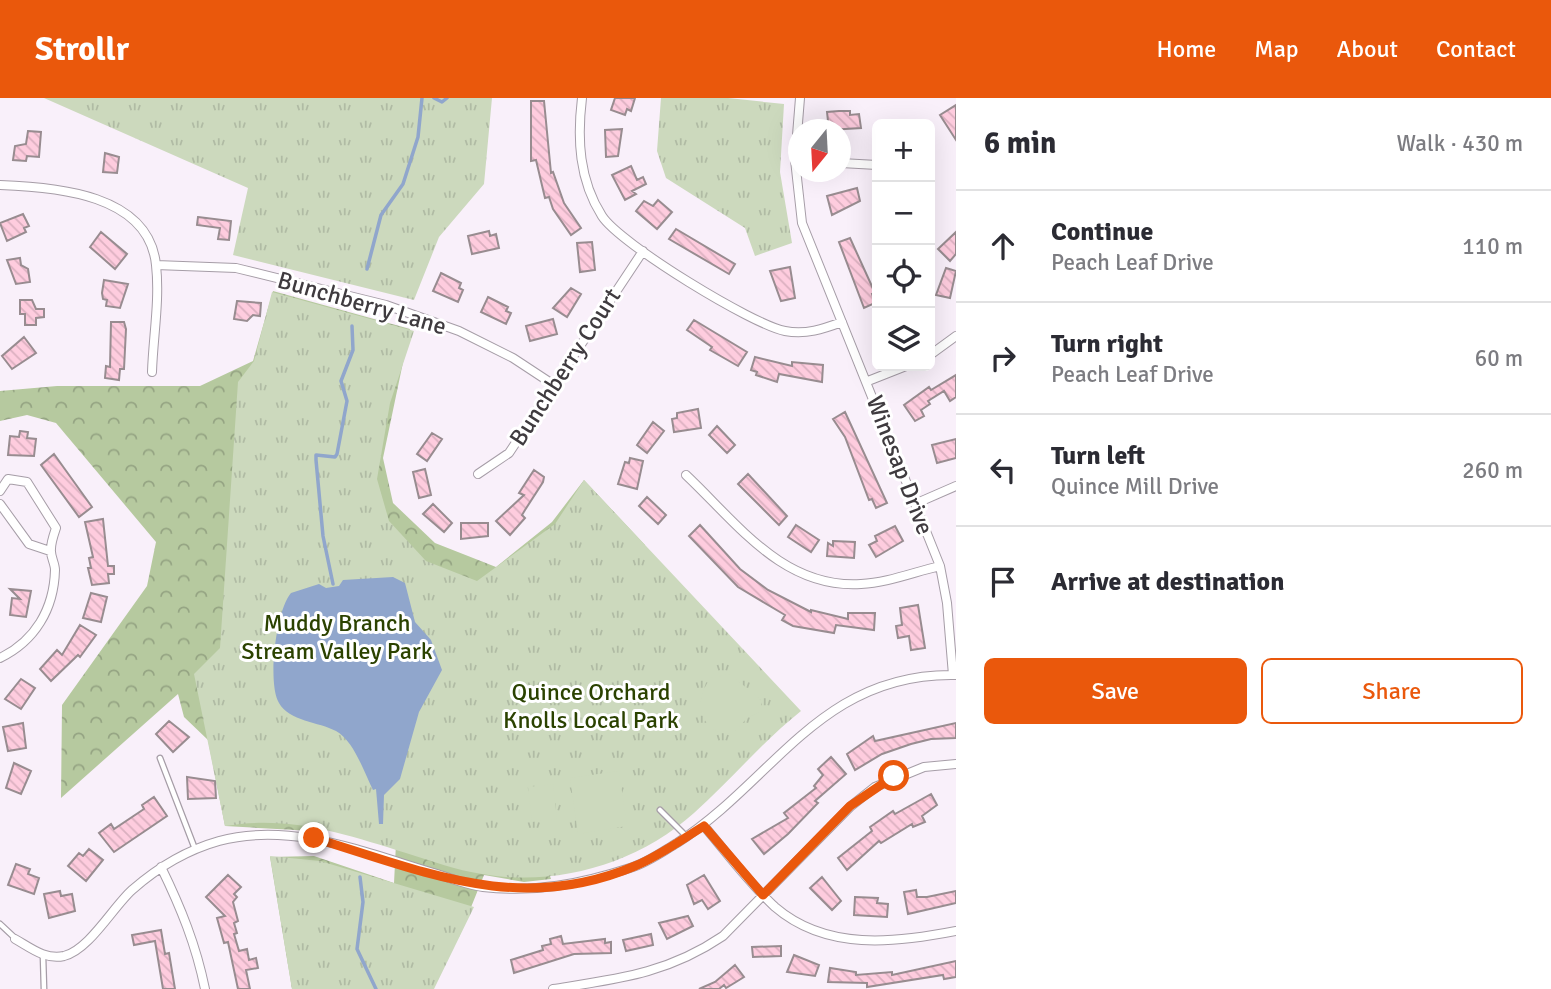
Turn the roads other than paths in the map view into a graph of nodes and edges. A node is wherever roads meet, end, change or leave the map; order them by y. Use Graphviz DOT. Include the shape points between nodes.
graph roads {
  1 [pos="582,98"];
  2 [pos="800,98"];
  3 [pos="799,119"];
  4 [pos="851,164"];
  5 [pos="872,166"];
  6 [pos="799,182"];
  7 [pos="0,185"];
  8 [pos="643,251"];
  9 [pos="156,265"];
  10 [pos="842,322"];
  11 [pos="956,336"];
  12 [pos="935,351"];
  13 [pos="893,371"];
  14 [pos="152,372"];
  15 [pos="867,381"];
  16 [pos="554,385"];
  17 [pos="478,474"];
  18 [pos="686,475"];
  19 [pos="956,486"];
  20 [pos="0,491"];
  21 [pos="0,503"];
  22 [pos="917,503"];
  23 [pos="50,551"];
  24 [pos="940,566"];
  25 [pos="0,658"];
  26 [pos="954,675"];
  27 [pos="160,758"];
  28 [pos="956,764"];
  29 [pos="660,810"];
  30 [pos="704,826"];
  31 [pos="686,837"];
  32 [pos="196,849"];
  33 [pos="161,867"];
  34 [pos="763,895"];
  35 [pos="0,924"];
  36 [pos="956,931"];
  37 [pos="15,939"];
  38 [pos="44,956"];
  39 [pos="44,989"];
  40 [pos="205,989"];
  41 [pos="553,989"];
  1 -- 8 [label="street" via="578,135 585,177 603,217"];
  2 -- 3 [label="street, Winesap Drive"];
  4 -- 5 [label="street"];
  6 -- 10 [label="street, Winesap Drive" via="803,223"];
  7 -- 9 [label="street" via="35,186 98,199 144,229"];
  8 -- 10 [label="street" via="762,326 812,332"];
  8 -- 16 [label="street, Bunchberry Court"];
  9 -- 14 [label="street"];
  9 -- 16 [label="street, Bunchberry Lane" via="236,268 386,305 459,331"];
  10 -- 15 [label="street, Winesap Drive"];
  11 -- 12 [label="street"];
  13 -- 15 [label="street"];
  15 -- 22 [label="street, Winesap Drive"];
  16 -- 17 [label="street, Bunchberry Court" via="509,453"];
  18 -- 24 [label="street" via="760,548 811,579 862,584"];
  19 -- 22 [label="street"];
  20 -- 23 [label="street" via="8,479 27,482 56,528"];
  21 -- 23 [label="street" via="29,544"];
  22 -- 24 [label="street, Winesap Drive"];
  23 -- 25 [label="street" via="55,566 46,614 24,643"];
  24 -- 26 [label="street, Winesap Drive"];
  26 -- 30 [label="street" via="896,683 839,706 786,746"];
  27 -- 32 [label="lane"];
  28 -- 34 [label="street" via="924,767 876,786 850,806"];
  29 -- 31 [label="lane"];
  30 -- 31 [label="street"];
  30 -- 34 [label="street"];
  31 -- 32 [label="street" via="633,867 564,887 519,890 480,887 314,838 268,834 220,840"];
  32 -- 33 [label="street"];
  33 -- 38 [label="street" via="131,891 83,945 65,956"];
  33 -- 40 [label="street" via="185,914"];
  34 -- 36 [label="street" via="803,925 860,941 911,940"];
  34 -- 41 [label="street" via="723,936 679,963 635,976"];
  35 -- 37 [label="lane"];
  37 -- 38 [label="street"];
  38 -- 39 [label="lane"];
}
